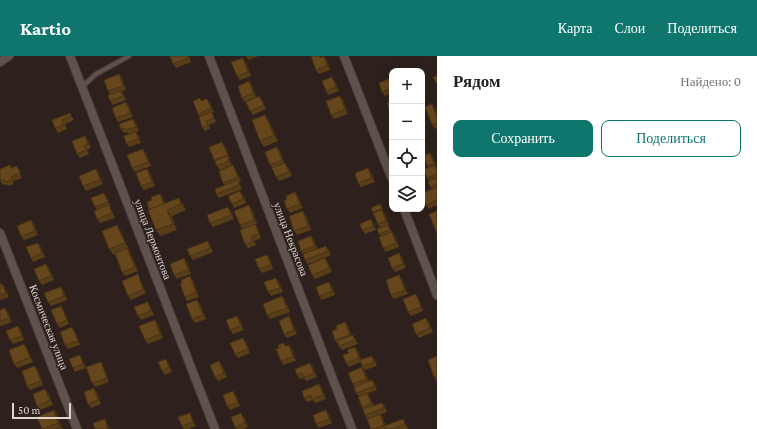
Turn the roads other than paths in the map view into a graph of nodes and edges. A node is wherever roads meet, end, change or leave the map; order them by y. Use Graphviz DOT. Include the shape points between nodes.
graph roads {
  1 [pos="9,56"];
  2 [pos="70,56"];
  3 [pos="130,56"];
  4 [pos="209,56"];
  5 [pos="344,56"];
  6 [pos="0,62"];
  7 [pos="82,87"];
  8 [pos="391,176"];
  9 [pos="405,212"];
  10 [pos="0,233"];
  11 [pos="437,295"];
  12 [pos="77,429"];
  13 [pos="215,429"];
  14 [pos="352,429"];
  1 -- 6 [label="street"];
  2 -- 7 [label="street, улица Лермонтова"];
  3 -- 7 [label="lane" via="96,74"];
  4 -- 14 [label="street, улица Некрасова"];
  5 -- 8 [label="street"];
  7 -- 13 [label="street, улица Лермонтова"];
  9 -- 11 [label="street"];
  10 -- 12 [label="street, Космическая улица"];
}
